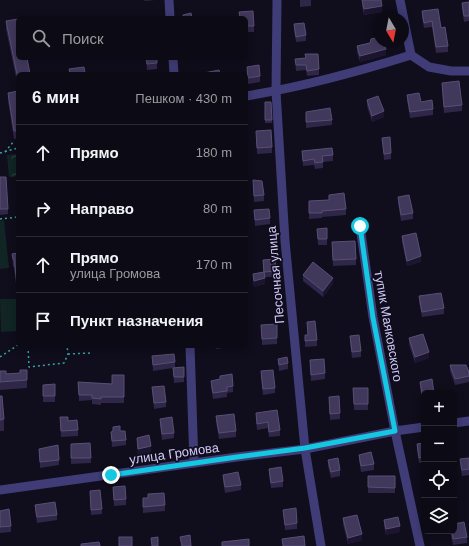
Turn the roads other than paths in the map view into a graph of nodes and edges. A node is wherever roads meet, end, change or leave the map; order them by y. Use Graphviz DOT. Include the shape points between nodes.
graph roads {
  1 [pos="169,0"];
  2 [pos="277,0"];
  3 [pos="400,0"];
  4 [pos="170,16"];
  5 [pos="411,55"];
  6 [pos="173,60"];
  7 [pos="469,71"];
  8 [pos="174,72"];
  9 [pos="276,91"];
  10 [pos="248,96"];
  11 [pos="360,226"];
  12 [pos="190,348"];
  13 [pos="469,421"];
  14 [pos="457,423"];
  15 [pos="421,427"];
  16 [pos="395,431"];
  17 [pos="305,448"];
  18 [pos="194,463"];
  19 [pos="0,490"];
  20 [pos="320,546"];
  21 [pos="420,546"];
  1 -- 4 [label="street"];
  2 -- 9 [label="street, Песочная улица"];
  3 -- 5 [label="street"];
  5 -- 7 [label="street" via="429,67"];
  5 -- 9 [label="street" via="359,71"];
  6 -- 8 [label="street"];
  9 -- 10 [label="street"];
  9 -- 17 [label="street, Песочная улица" via="285,241"];
  11 -- 16 [label="street, тупик Маяковского" via="373,318"];
  12 -- 18 [label="street"];
  13 -- 14 [label="street"];
  15 -- 16 [label="street, улица Громова"];
  16 -- 17 [label="street, улица Громова"];
  16 -- 21 [label="street, тупик Маяковского"];
  17 -- 18 [label="street, улица Громова"];
  17 -- 20 [label="street, Песочная улица"];
  18 -- 19 [label="street, улица Громова"];
}
